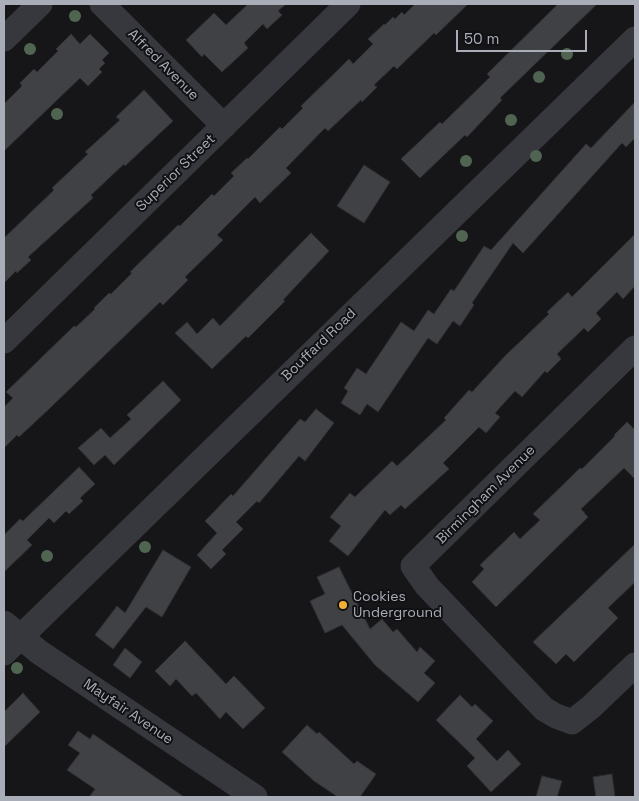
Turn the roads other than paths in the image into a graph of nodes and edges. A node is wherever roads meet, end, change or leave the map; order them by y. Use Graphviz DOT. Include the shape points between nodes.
graph roads {
  1 [pos="40,4"];
  2 [pos="102,4"];
  3 [pos="348,4"];
  4 [pos="635,38"];
  5 [pos="4,39"];
  6 [pos="224,126"];
  7 [pos="4,341"];
  8 [pos="635,348"];
  9 [pos="9,638"];
  10 [pos="635,665"];
  11 [pos="255,797"];
  1 -- 5 [label="street"];
  2 -- 6 [label="street, Alfred Avenue"];
  3 -- 6 [label="street, Superior Street"];
  4 -- 9 [label="street, Bouffard Road"];
  6 -- 7 [label="street, Superior Street"];
  8 -- 10 [label="street, Birmingham Avenue" via="414,566 427,586 544,708 556,716 572,722"];
  9 -- 11 [label="street, Mayfair Avenue" via="38,652"];
}
